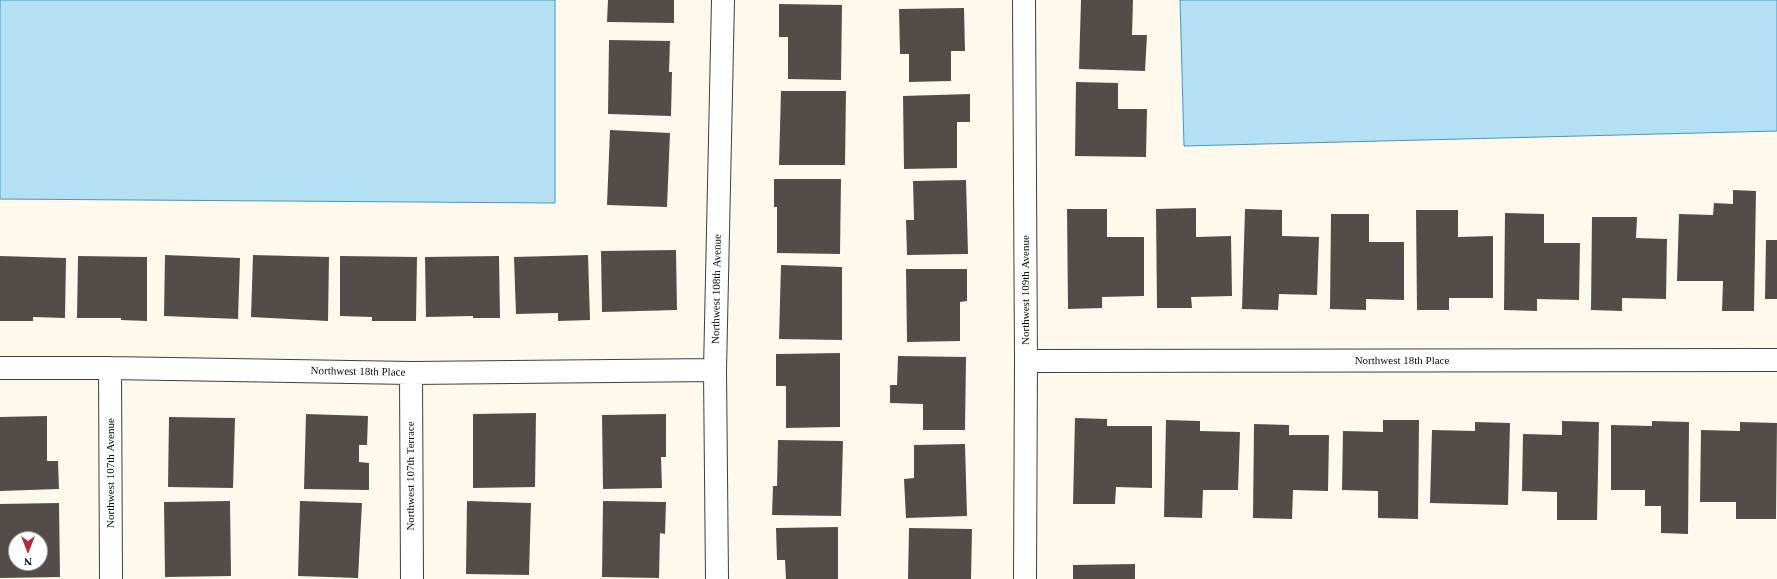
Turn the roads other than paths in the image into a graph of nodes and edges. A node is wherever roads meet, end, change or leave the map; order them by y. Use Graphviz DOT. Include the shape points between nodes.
graph roads {
  1 [pos="723,0"];
  2 [pos="1024,0"];
  3 [pos="1777,360"];
  4 [pos="1026,361"];
  5 [pos="0,368"];
  6 [pos="110,368"];
  7 [pos="715,370"];
  8 [pos="411,373"];
  9 [pos="111,579"];
  10 [pos="412,579"];
  11 [pos="717,579"];
  12 [pos="1025,579"];
  1 -- 7 [label="street, Northwest 108th Avenue"];
  2 -- 4 [label="street, Northwest 109th Avenue"];
  3 -- 4 [label="street, Northwest 18th Place"];
  4 -- 12 [label="street, Northwest 109th Avenue"];
  5 -- 6 [label="street, Northwest 18th Place"];
  6 -- 8 [label="street, Northwest 18th Place"];
  6 -- 9 [label="street, Northwest 107th Avenue"];
  7 -- 8 [label="street, Northwest 18th Place"];
  7 -- 11 [label="street, Northwest 108th Avenue"];
  8 -- 10 [label="street, Northwest 107th Terrace"];
}
